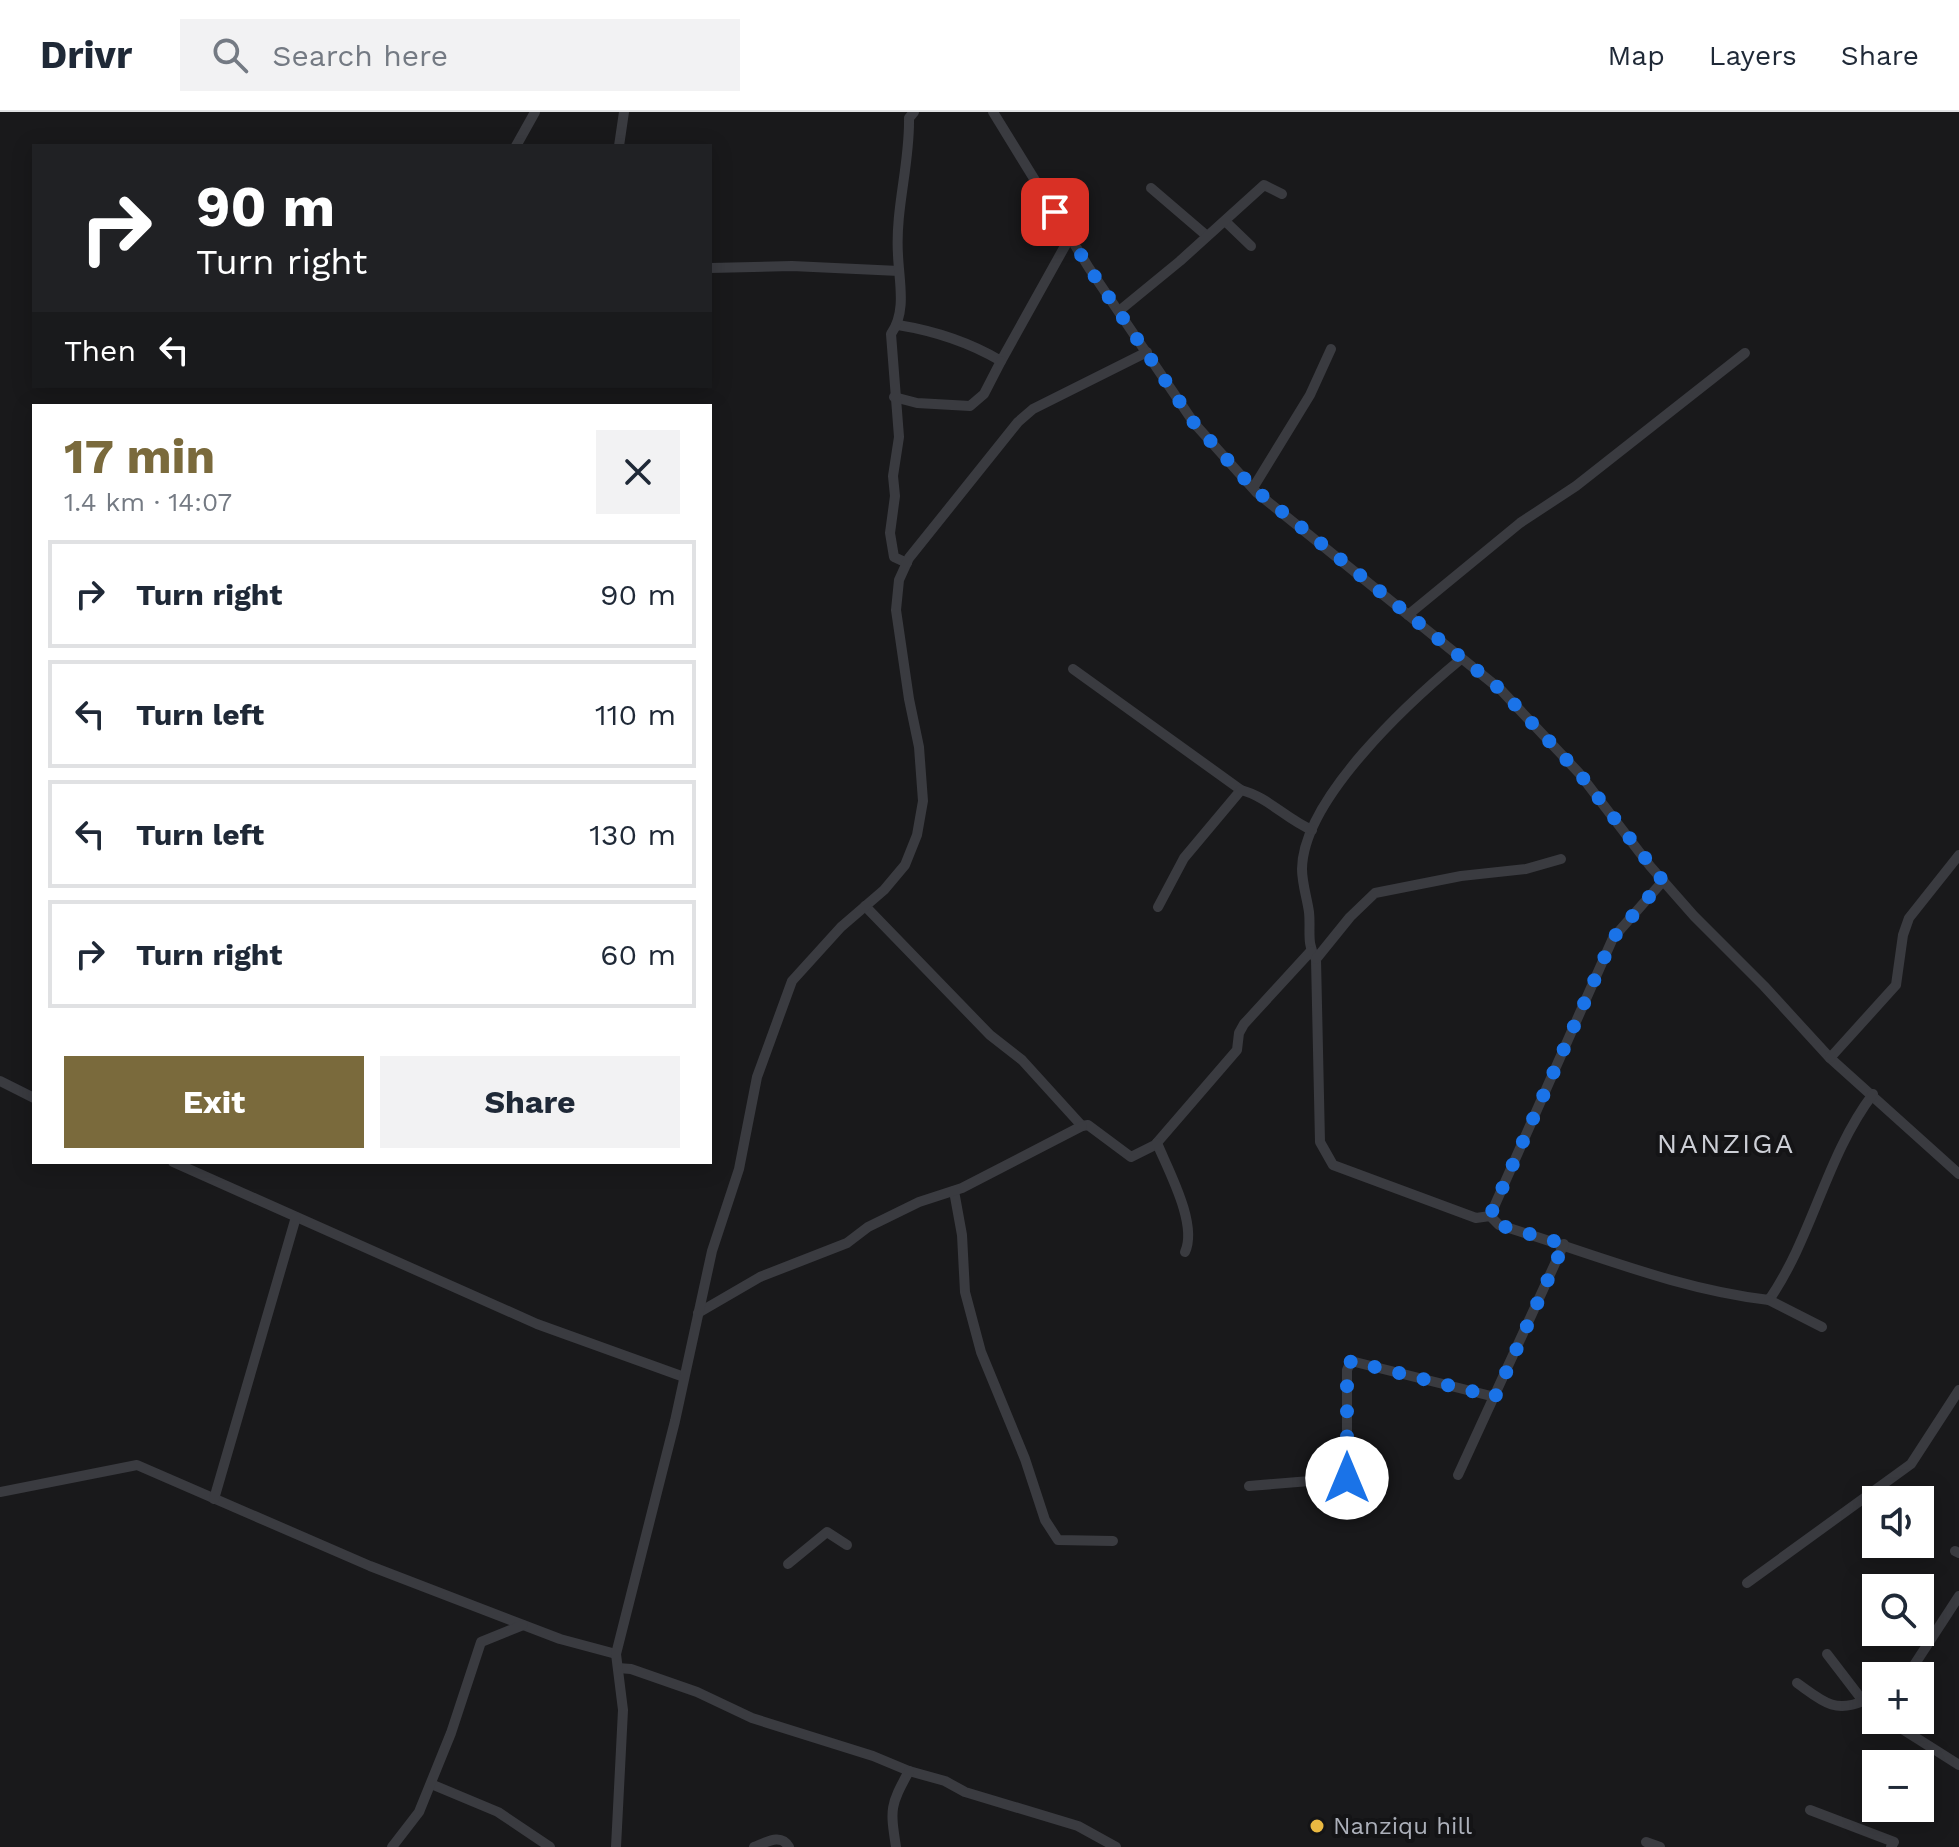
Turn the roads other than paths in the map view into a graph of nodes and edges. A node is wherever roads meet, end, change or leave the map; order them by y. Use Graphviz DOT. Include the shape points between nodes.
graph roads {
  1 [pos="535,112"];
  2 [pos="624,112"];
  3 [pos="914,112"];
  4 [pos="993,112"];
  5 [pos="517,144"];
  6 [pos="619,144"];
  7 [pos="1151,188"];
  8 [pos="1282,194"];
  9 [pos="1225,221"];
  10 [pos="1207,236"];
  11 [pos="1070,237"];
  12 [pos="1251,246"];
  13 [pos="712,268"];
  14 [pos="899,271"];
  15 [pos="1119,311"];
  16 [pos="898,325"];
  17 [pos="1331,349"];
  18 [pos="1147,352"];
  19 [pos="1745,353"];
  20 [pos="1001,361"];
  21 [pos="894,397"];
  22 [pos="1253,488"];
  23 [pos="907,563"];
  24 [pos="1408,615"];
  25 [pos="1461,659"];
  26 [pos="1073,669"];
  27 [pos="1241,790"];
  28 [pos="1312,830"];
  29 [pos="1959,855"];
  30 [pos="1561,859"];
  31 [pos="1663,881"];
  32 [pos="865,906"];
  33 [pos="1158,907"];
  34 [pos="1314,955"];
  35 [pos="1830,1058"];
  36 [pos="0,1081"];
  37 [pos="1873,1094"];
  38 [pos="32,1097"];
  39 [pos="1082,1126"];
  40 [pos="1157,1143"];
  41 [pos="177,1164"];
  42 [pos="1959,1174"];
  43 [pos="954,1191"];
  44 [pos="1490,1216"];
  45 [pos="296,1217"];
  46 [pos="1564,1244"];
  47 [pos="1185,1252"];
  48 [pos="1769,1300"];
  49 [pos="698,1313"];
  50 [pos="1822,1327"];
  51 [pos="684,1377"];
  52 [pos="1959,1390"];
  53 [pos="1495,1397"];
  54 [pos="1458,1475"];
  55 [pos="1249,1486"];
  56 [pos="0,1492"];
  57 [pos="214,1499"];
  58 [pos="1113,1541"];
  59 [pos="847,1545"];
  60 [pos="788,1564"];
  61 [pos="1747,1583"];
  62 [pos="1959,1596"];
  63 [pos="523,1625"];
  64 [pos="616,1654"];
  65 [pos="1827,1654"];
  66 [pos="1916,1662"];
  67 [pos="618,1668"];
  68 [pos="1797,1683"];
  69 [pos="1862,1700"];
  70 [pos="1862,1701"];
  71 [pos="1910,1734"];
  72 [pos="1959,1765"];
  73 [pos="909,1771"];
  74 [pos="431,1784"];
  75 [pos="1810,1810"];
  76 [pos="1646,1842"];
  77 [pos="392,1847"];
  78 [pos="550,1847"];
  79 [pos="616,1847"];
  80 [pos="754,1847"];
  81 [pos="789,1847"];
  82 [pos="896,1847"];
  83 [pos="1116,1847"];
  84 [pos="1660,1847"];
  85 [pos="1891,1847"];
  1 -- 5 [label="street"];
  2 -- 6 [label="street"];
  3 -- 14 [label="street" via="909,118 898,221"];
  4 -- 11 [label="street"];
  7 -- 10 [label="street"];
  8 -- 9 [label="street" via="1264,185"];
  9 -- 10 [label="street"];
  9 -- 12 [label="street"];
  10 -- 15 [label="street"];
  11 -- 15 [label="street"];
  11 -- 20 [label="street"];
  13 -- 14 [label="street"];
  14 -- 16 [label="street"];
  15 -- 18 [label="street"];
  16 -- 20 [label="street" via="941,334"];
  16 -- 21 [label="street" via="891,334"];
  17 -- 22 [label="street" via="1310,395"];
  18 -- 22 [label="street" via="1194,423"];
  18 -- 23 [label="street" via="1033,409 1018,422"];
  19 -- 24 [label="street"];
  20 -- 21 [label="street" via="984,394 970,406"];
  21 -- 23 [label="street" via="899,437 890,533 894,557"];
  22 -- 24 [label="street"];
  23 -- 32 [label="street" via="896,610 923,801 905,865"];
  24 -- 25 [label="street"];
  25 -- 28 [label="street" via="1350,768"];
  25 -- 31 [label="street" via="1501,690 1579,773"];
  26 -- 27 [label="street"];
  27 -- 28 [label="street"];
  27 -- 33 [label="street" via="1184,858"];
  28 -- 34 [label="street" via="1302,870"];
  29 -- 35 [label="street" via="1909,918 1896,985"];
  30 -- 34 [label="street" via="1375,893"];
  31 -- 35 [label="street"];
  31 -- 44 [label="street" via="1613,938"];
  32 -- 39 [label="street"];
  32 -- 49 [label="street" via="792,981 757,1077 739,1169"];
  34 -- 40 [label="street" via="1244,1024 1237,1050"];
  34 -- 44 [label="street" via="1320,1142 1333,1165 1476,1218"];
  35 -- 37 [label="street"];
  36 -- 38 [label="street"];
  37 -- 42 [label="street"];
  37 -- 48 [label="street" via="1855,1117"];
  39 -- 40 [label="street" via="1088,1125 1131,1157"];
  39 -- 43 [label="street"];
  40 -- 47 [label="street" via="1180,1196 1188,1229"];
  41 -- 45 [label="street"];
  43 -- 49 [label="street" via="919,1202 847,1243 760,1277"];
  43 -- 58 [label="street" via="965,1292 981,1352 1045,1520 1058,1540"];
  44 -- 46 [label="street" via="1499,1225"];
  45 -- 51 [label="street" via="537,1324"];
  45 -- 57 [label="street"];
  46 -- 48 [label="street" via="1677,1283"];
  46 -- 53 [label="street"];
  48 -- 50 [label="street"];
  49 -- 51 [label="street"];
  51 -- 64 [label="street"];
  52 -- 61 [label="street" via="1911,1464"];
  53 -- 54 [label="street"];
  53 -- 55 [label="street" via="1351,1361 1347,1478"];
  56 -- 57 [label="street" via="137,1465"];
  57 -- 63 [label="street"];
  59 -- 60 [label="street" via="827,1532"];
  62 -- 66 [label="street"];
  63 -- 64 [label="street"];
  63 -- 74 [label="street" via="481,1642"];
  64 -- 67 [label="street"];
  65 -- 69 [label="street"];
  67 -- 73 [label="street"];
  67 -- 79 [label="street" via="623,1710"];
  68 -- 70 [label="street" via="1833,1706"];
  71 -- 72 [label="street"];
  73 -- 82 [label="street" via="892,1805"];
  73 -- 83 [label="street" via="1078,1826"];
  74 -- 77 [label="street" via="419,1812"];
  74 -- 78 [label="street" via="498,1812"];
  75 -- 85 [label="street" via="1894,1842"];
  76 -- 84 [label="street"];
  80 -- 81 [label="street" via="780,1838"];
}
